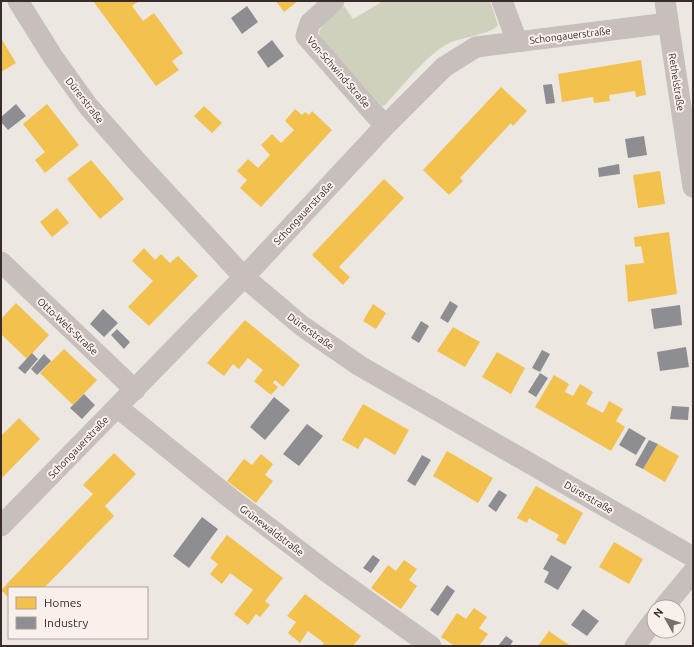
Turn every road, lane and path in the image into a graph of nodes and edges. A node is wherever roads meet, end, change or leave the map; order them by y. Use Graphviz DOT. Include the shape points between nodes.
graph roads {
  1 [pos="18,1"];
  2 [pos="334,1"];
  3 [pos="502,1"];
  4 [pos="665,1"];
  5 [pos="668,23"];
  6 [pos="517,41"];
  7 [pos="385,126"];
  8 [pos="693,187"];
  9 [pos="1,262"];
  10 [pos="244,277"];
  11 [pos="135,390"];
  12 [pos="117,407"];
  13 [pos="1,526"];
  14 [pos="693,557"];
  15 [pos="693,572"];
  16 [pos="671,599"];
  17 [pos="646,631"];
  18 [pos="431,646"];
  19 [pos="635,646"];
  1 -- 10 [label="street, Dürerstraße" via="88,106"];
  2 -- 7 [label="street, Von-Schwind-Straße" via="310,23 306,36"];
  3 -- 6 [label="street"];
  4 -- 5 [label="street, Rethelstraße"];
  5 -- 6 [label="street, Schongauerstraße"];
  5 -- 8 [label="street, Rethelstraße"];
  6 -- 7 [label="street, Schongauerstraße" via="476,47 444,67"];
  7 -- 10 [label="street, Schongauerstraße"];
  9 -- 11 [label="street, Otto-Wels-Straße"];
  10 -- 11 [label="street, Schongauerstraße"];
  10 -- 14 [label="street, Dürerstraße" via="302,326 360,366"];
  11 -- 12 [label="street, Schongauerstraße"];
  12 -- 13 [label="street, Schongauerstraße"];
  12 -- 18 [label="street, Grünewaldstraße" via="321,568"];
  15 -- 16 [label="street"];
  17 -- 19 [label="street"];
}
